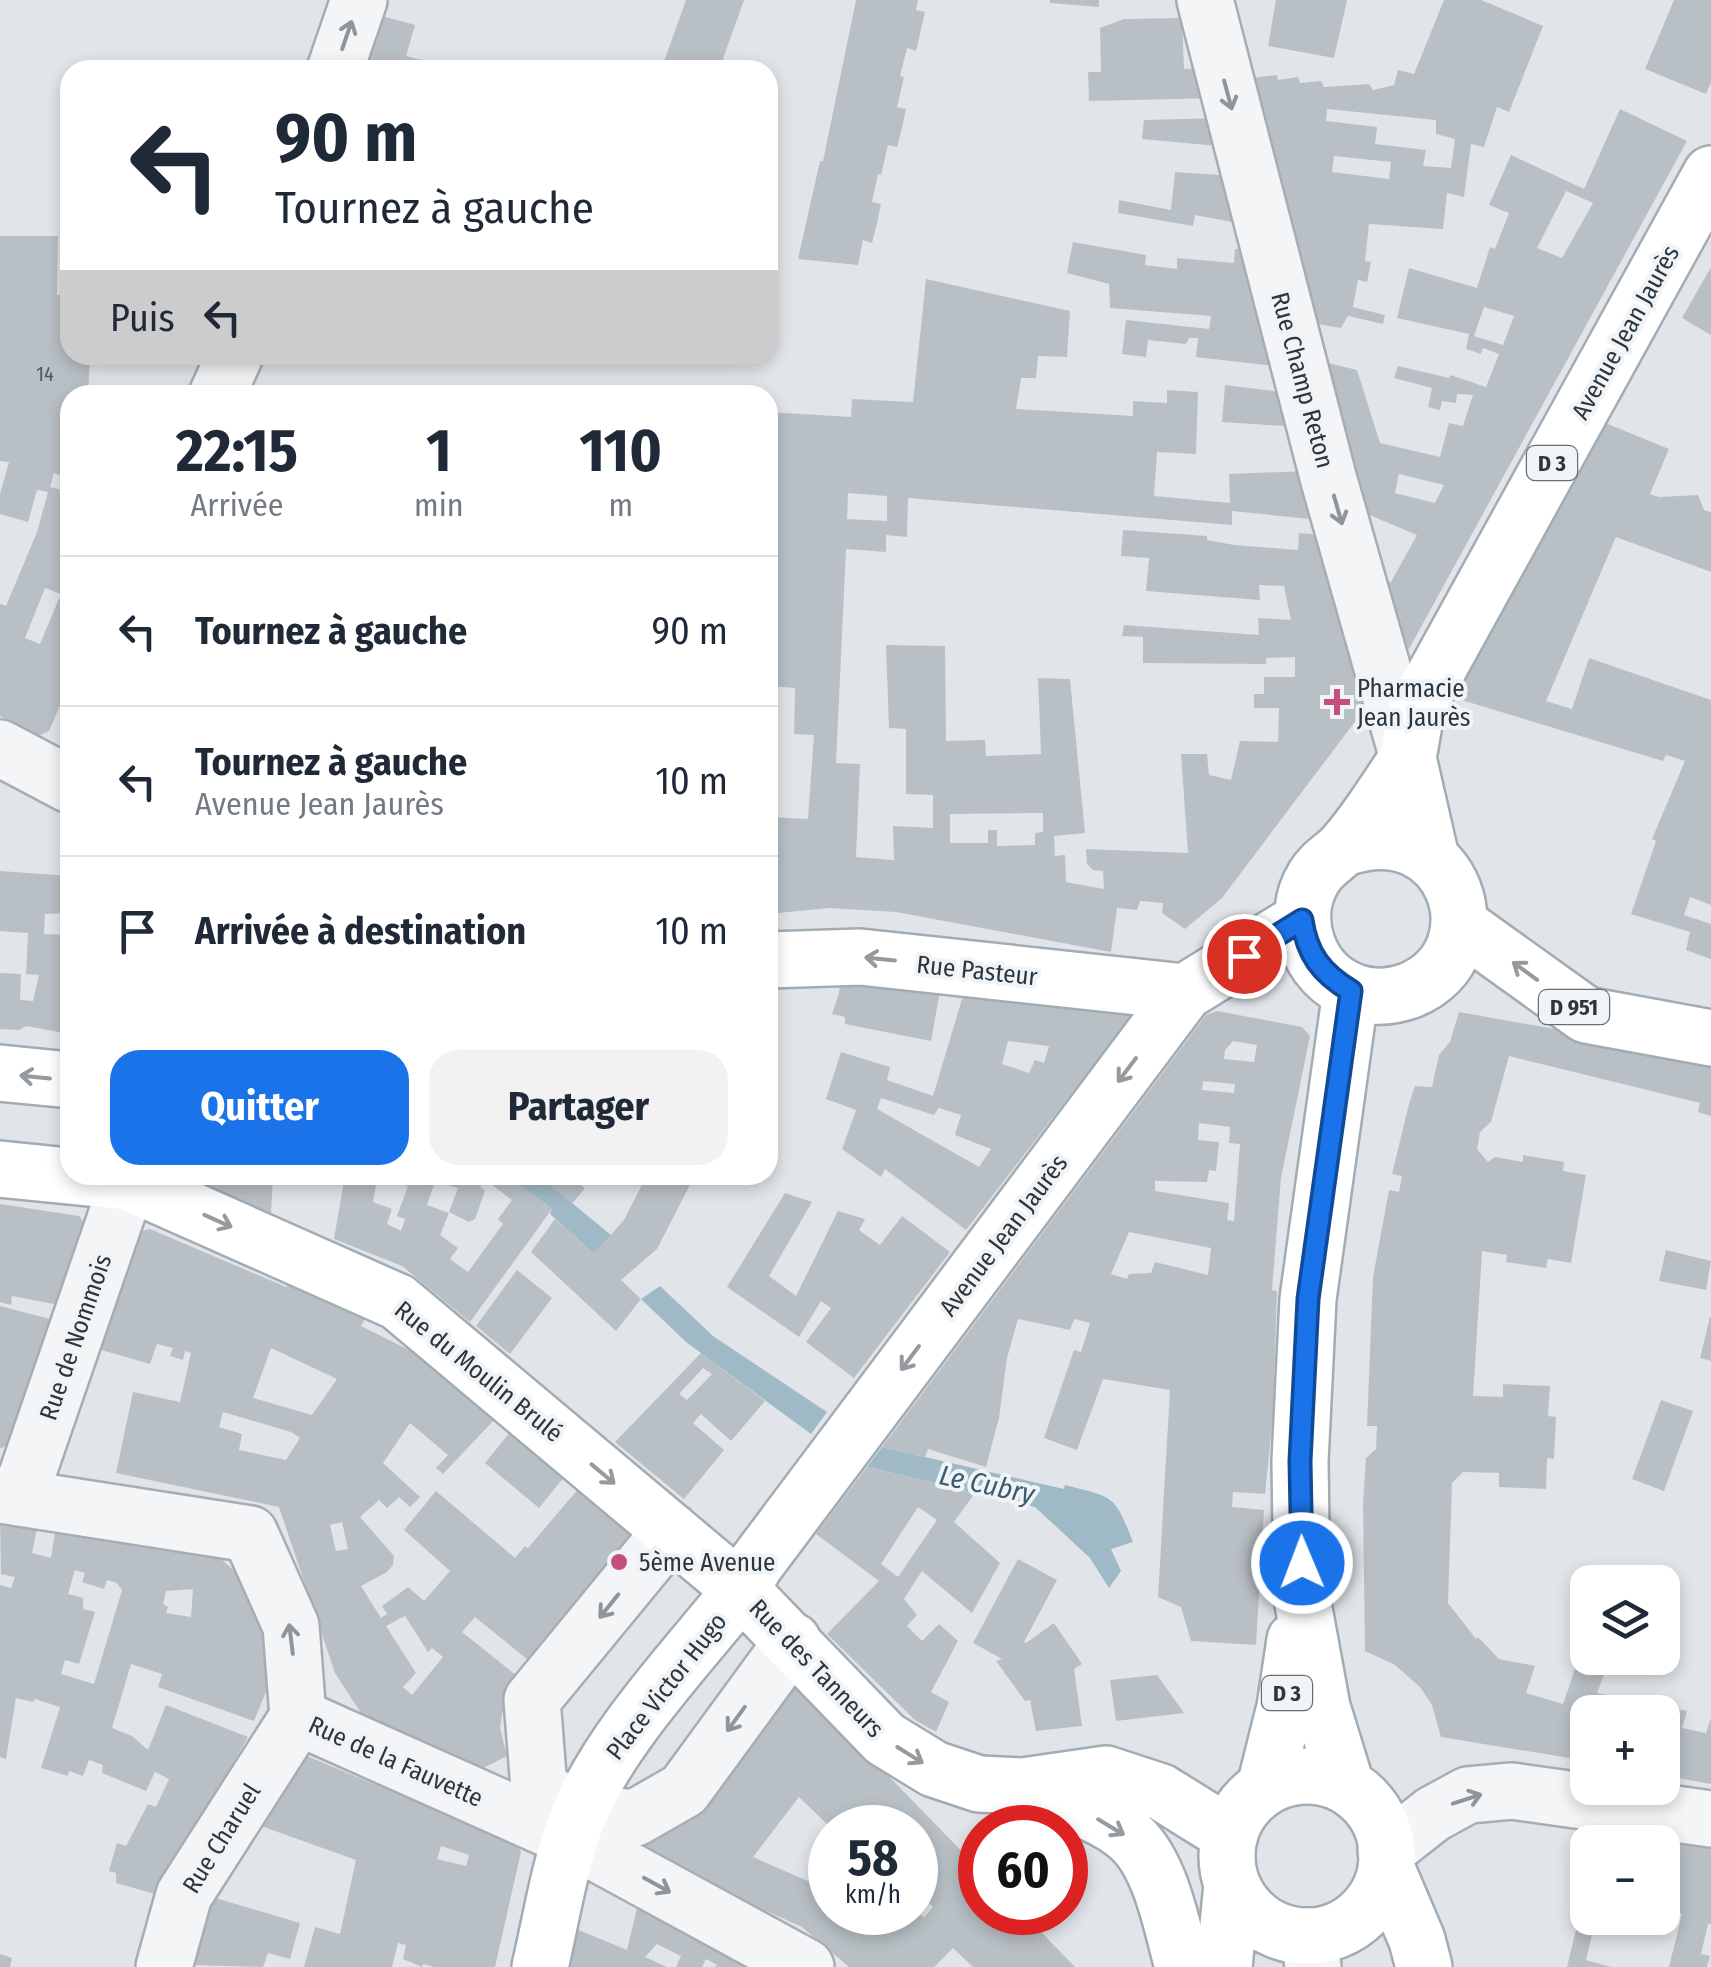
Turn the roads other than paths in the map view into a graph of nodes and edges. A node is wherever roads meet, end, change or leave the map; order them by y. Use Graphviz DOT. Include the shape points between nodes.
graph roads {
  1 [pos="359,0"];
  2 [pos="1205,0"];
  3 [pos="339,60"];
  4 [pos="1711,174"];
  5 [pos="0,748"];
  6 [pos="1408,758"];
  7 [pos="60,780"];
  8 [pos="1344,848"];
  9 [pos="1432,858"];
  10 [pos="1302,920"];
  11 [pos="1458,924"];
  12 [pos="778,960"];
  13 [pos="1351,991"];
  14 [pos="1185,992"];
  15 [pos="1711,1038"];
  16 [pos="0,1073"];
  17 [pos="60,1079"];
  18 [pos="0,1169"];
  19 [pos="60,1173"];
  20 [pos="126,1185"];
  21 [pos="144,1185"];
  22 [pos="10,1497"];
  23 [pos="671,1531"];
  24 [pos="740,1590"];
  25 [pos="1302,1598"];
  26 [pos="794,1641"];
  27 [pos="298,1717"];
  28 [pos="1346,1785"];
  29 [pos="1023,1786"];
  30 [pos="1265,1787"];
  31 [pos="1711,1820"];
  32 [pos="576,1825"];
  33 [pos="1231,1859"];
  34 [pos="1386,1859"];
  35 [pos="1311,1951"];
  36 [pos="164,1967"];
  37 [pos="540,1967"];
  38 [pos="806,1967"];
  39 [pos="1183,1967"];
  40 [pos="1224,1967"];
  41 [pos="1424,1967"];
  3 -- 1 [label="street, one-way"];
  2 -- 6 [label="street, Rue Champ Reton, one-way"];
  4 -- 6 [label="main road, Avenue Jean Jaurès / D 3" via="1430,682"];
  5 -- 7 [label="street"];
  6 -- 8 [label="main road, Avenue Jean Jaurès / D 3"];
  6 -- 9 [label="main road, Avenue Jean Jaurès / D 3"];
  8 -- 9 [label="main road" via="1390,840"];
  8 -- 10 [label="main road" via="1313,878"];
  9 -- 11 [label="main road" via="1453,888"];
  10 -- 13 [label="main road" via="1316,963"];
  10 -- 14 [label="main road, Avenue Jean Jaurès"];
  11 -- 13 [label="main road" via="1453,948 1421,985 1398,995"];
  15 -- 11 [label="main road, D 951, one-way" via="1586,1015"];
  14 -- 12 [label="main road, Rue Pasteur, one-way" via="860,957"];
  13 -- 25 [label="main road, D 3" via="1308,1299"];
  14 -- 24 [label="main road, Avenue Jean Jaurès, one-way"];
  17 -- 16 [label="main road, one-way"];
  18 -- 19 [label="main road, Rue du Moulin Brulé"];
  20 -- 22 [label="street, Rue de Nommois"];
  21 -- 23 [label="main road, Rue du Moulin Brulé, one-way" via="398,1302"];
  27 -- 22 [label="street, Rue de la Fauvette, one-way" via="291,1626 250,1534"];
  23 -- 24 [label="main road, Rue du Moulin Brulé"];
  23 -- 32 [label="street, one-way" via="532,1700 539,1788"];
  24 -- 26 [label="main road, Rue des Tanneurs"];
  24 -- 32 [label="main road, Place Victor Hugo" via="609,1756"];
  25 -- 28 [label="main road, D 3" via="1322,1707"];
  25 -- 30 [label="main road, D 3"];
  26 -- 29 [label="main road, Rue des Tanneurs, one-way" via="885,1739 934,1770 979,1784"];
  26 -- 32 [label="street, one-way" via="684,1790 636,1818"];
  27 -- 32 [label="street, Rue de la Fauvette"];
  27 -- 36 [label="street, Rue Charuel" via="184,1895"];
  28 -- 30 [label="main road" via="1296,1776"];
  28 -- 34 [label="main road" via="1380,1825"];
  29 -- 33 [label="main road, Rue des Tanneurs" via="1106,1774 1160,1792"];
  29 -- 39 [label="main road, one-way" via="1131,1838 1158,1879"];
  30 -- 33 [label="main road" via="1237,1816"];
  34 -- 31 [label="street, one-way" via="1432,1814 1468,1795 1512,1791"];
  32 -- 37 [label="main road, Place Victor Hugo"];
  32 -- 38 [label="street, one-way"];
  33 -- 35 [label="main road" via="1244,1905"];
  33 -- 40 [label="main road"];
  34 -- 35 [label="main road" via="1368,1908"];
  34 -- 41 [label="main road"];
}
